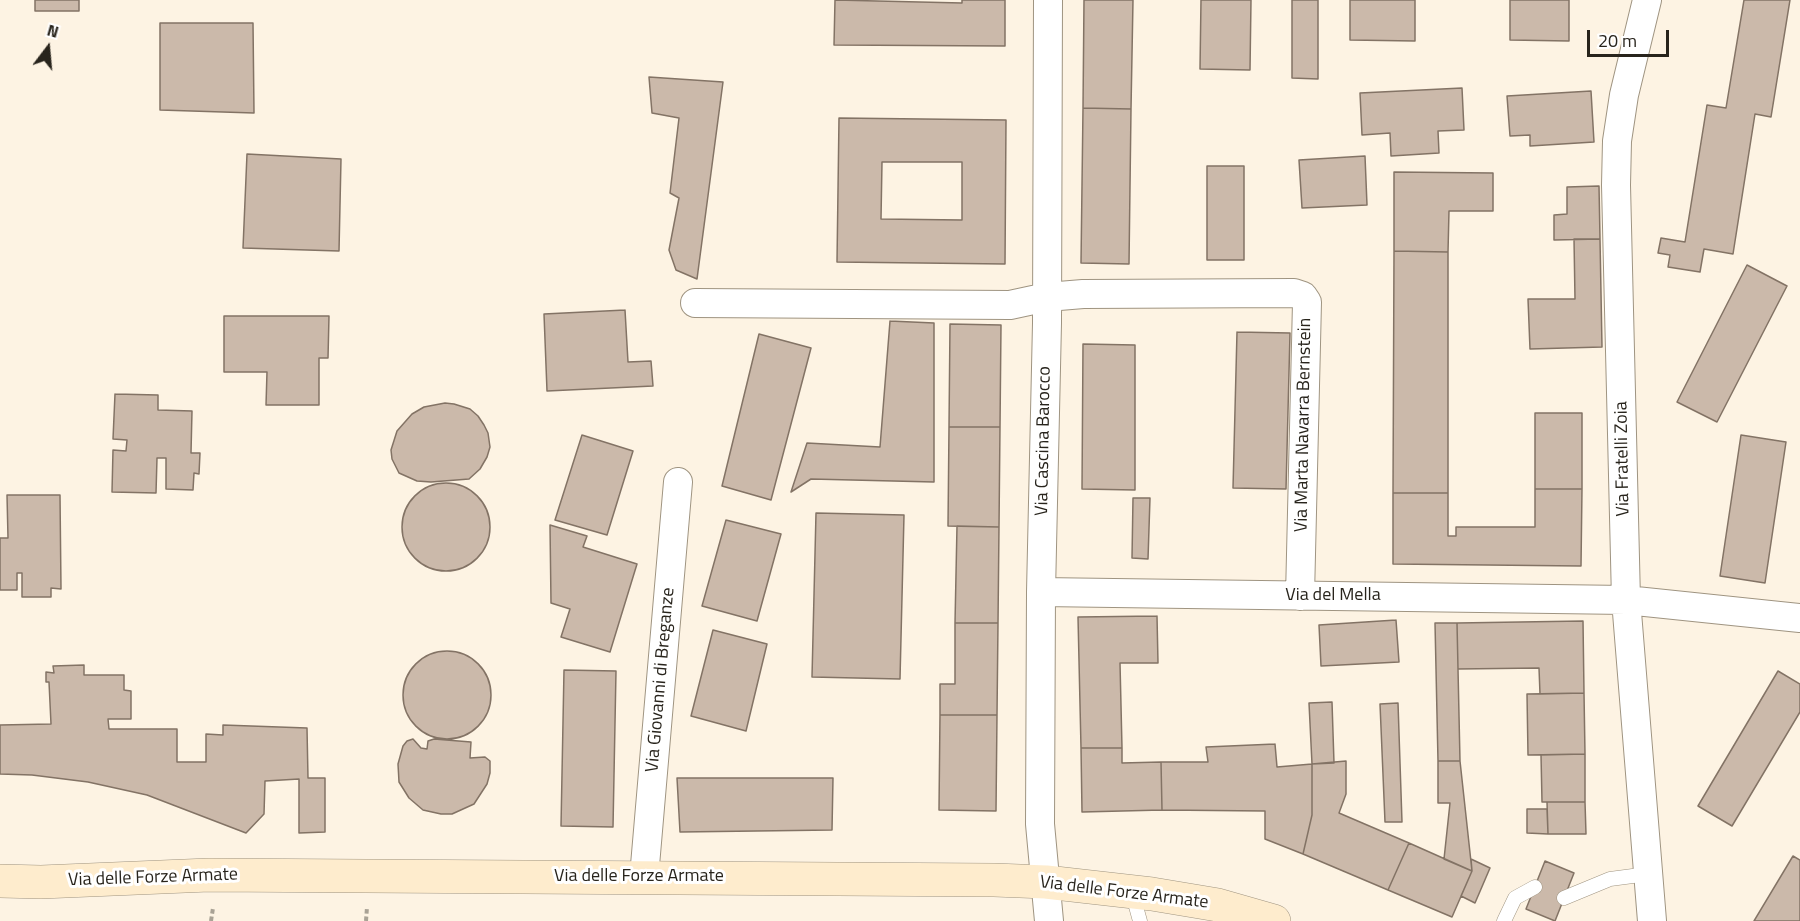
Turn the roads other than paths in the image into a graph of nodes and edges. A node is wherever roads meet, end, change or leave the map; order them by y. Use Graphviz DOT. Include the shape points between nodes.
graph roads {
  1 [pos="1048,0"];
  2 [pos="1647,0"];
  3 [pos="1047,297"];
  4 [pos="695,303"];
  5 [pos="678,482"];
  6 [pos="1041,592"];
  7 [pos="1300,596"];
  8 [pos="1626,600"];
  9 [pos="1800,618"];
  10 [pos="1648,874"];
  11 [pos="644,877"];
  12 [pos="0,881"];
  13 [pos="1046,882"];
  14 [pos="1535,887"];
  15 [pos="1564,898"];
  16 [pos="1136,906"];
  17 [pos="1049,921"];
  18 [pos="1274,921"];
  19 [pos="1504,921"];
  20 [pos="1652,921"];
  1 -- 3 [label="street, Via Cascina Barocco"];
  2 -- 8 [label="street, Via Fratelli Zoia" via="1617,141"];
  3 -- 4 [label="street" via="1010,305"];
  3 -- 6 [label="street, Via Cascina Barocco"];
  3 -- 7 [label="street, Via Marta Navarra Bernstein" via="1294,293 1303,296 1307,302"];
  5 -- 11 [label="street, Via Giovanni di Breganze"];
  6 -- 7 [label="street, Via del Mella"];
  6 -- 13 [label="street, Via Cascina Barocco" via="1040,824"];
  7 -- 8 [label="street, Via del Mella"];
  8 -- 9 [label="street, Via del Mella"];
  8 -- 10 [label="street, Via Fratelli Zoia"];
  10 -- 15 [label="lane" via="1610,879"];
  10 -- 20 [label="street, Via Fratelli Zoia"];
  11 -- 12 [label="street, Via delle Forze Armate" via="209,875"];
  11 -- 13 [label="street, Via delle Forze Armate"];
  13 -- 16 [label="street, Via delle Forze Armate"];
  13 -- 17 [label="street, Via Cascina Barocco"];
  14 -- 19 [label="lane" via="1515,898"];
  16 -- 18 [label="street, Via delle Forze Armate" via="1218,905"];
}
